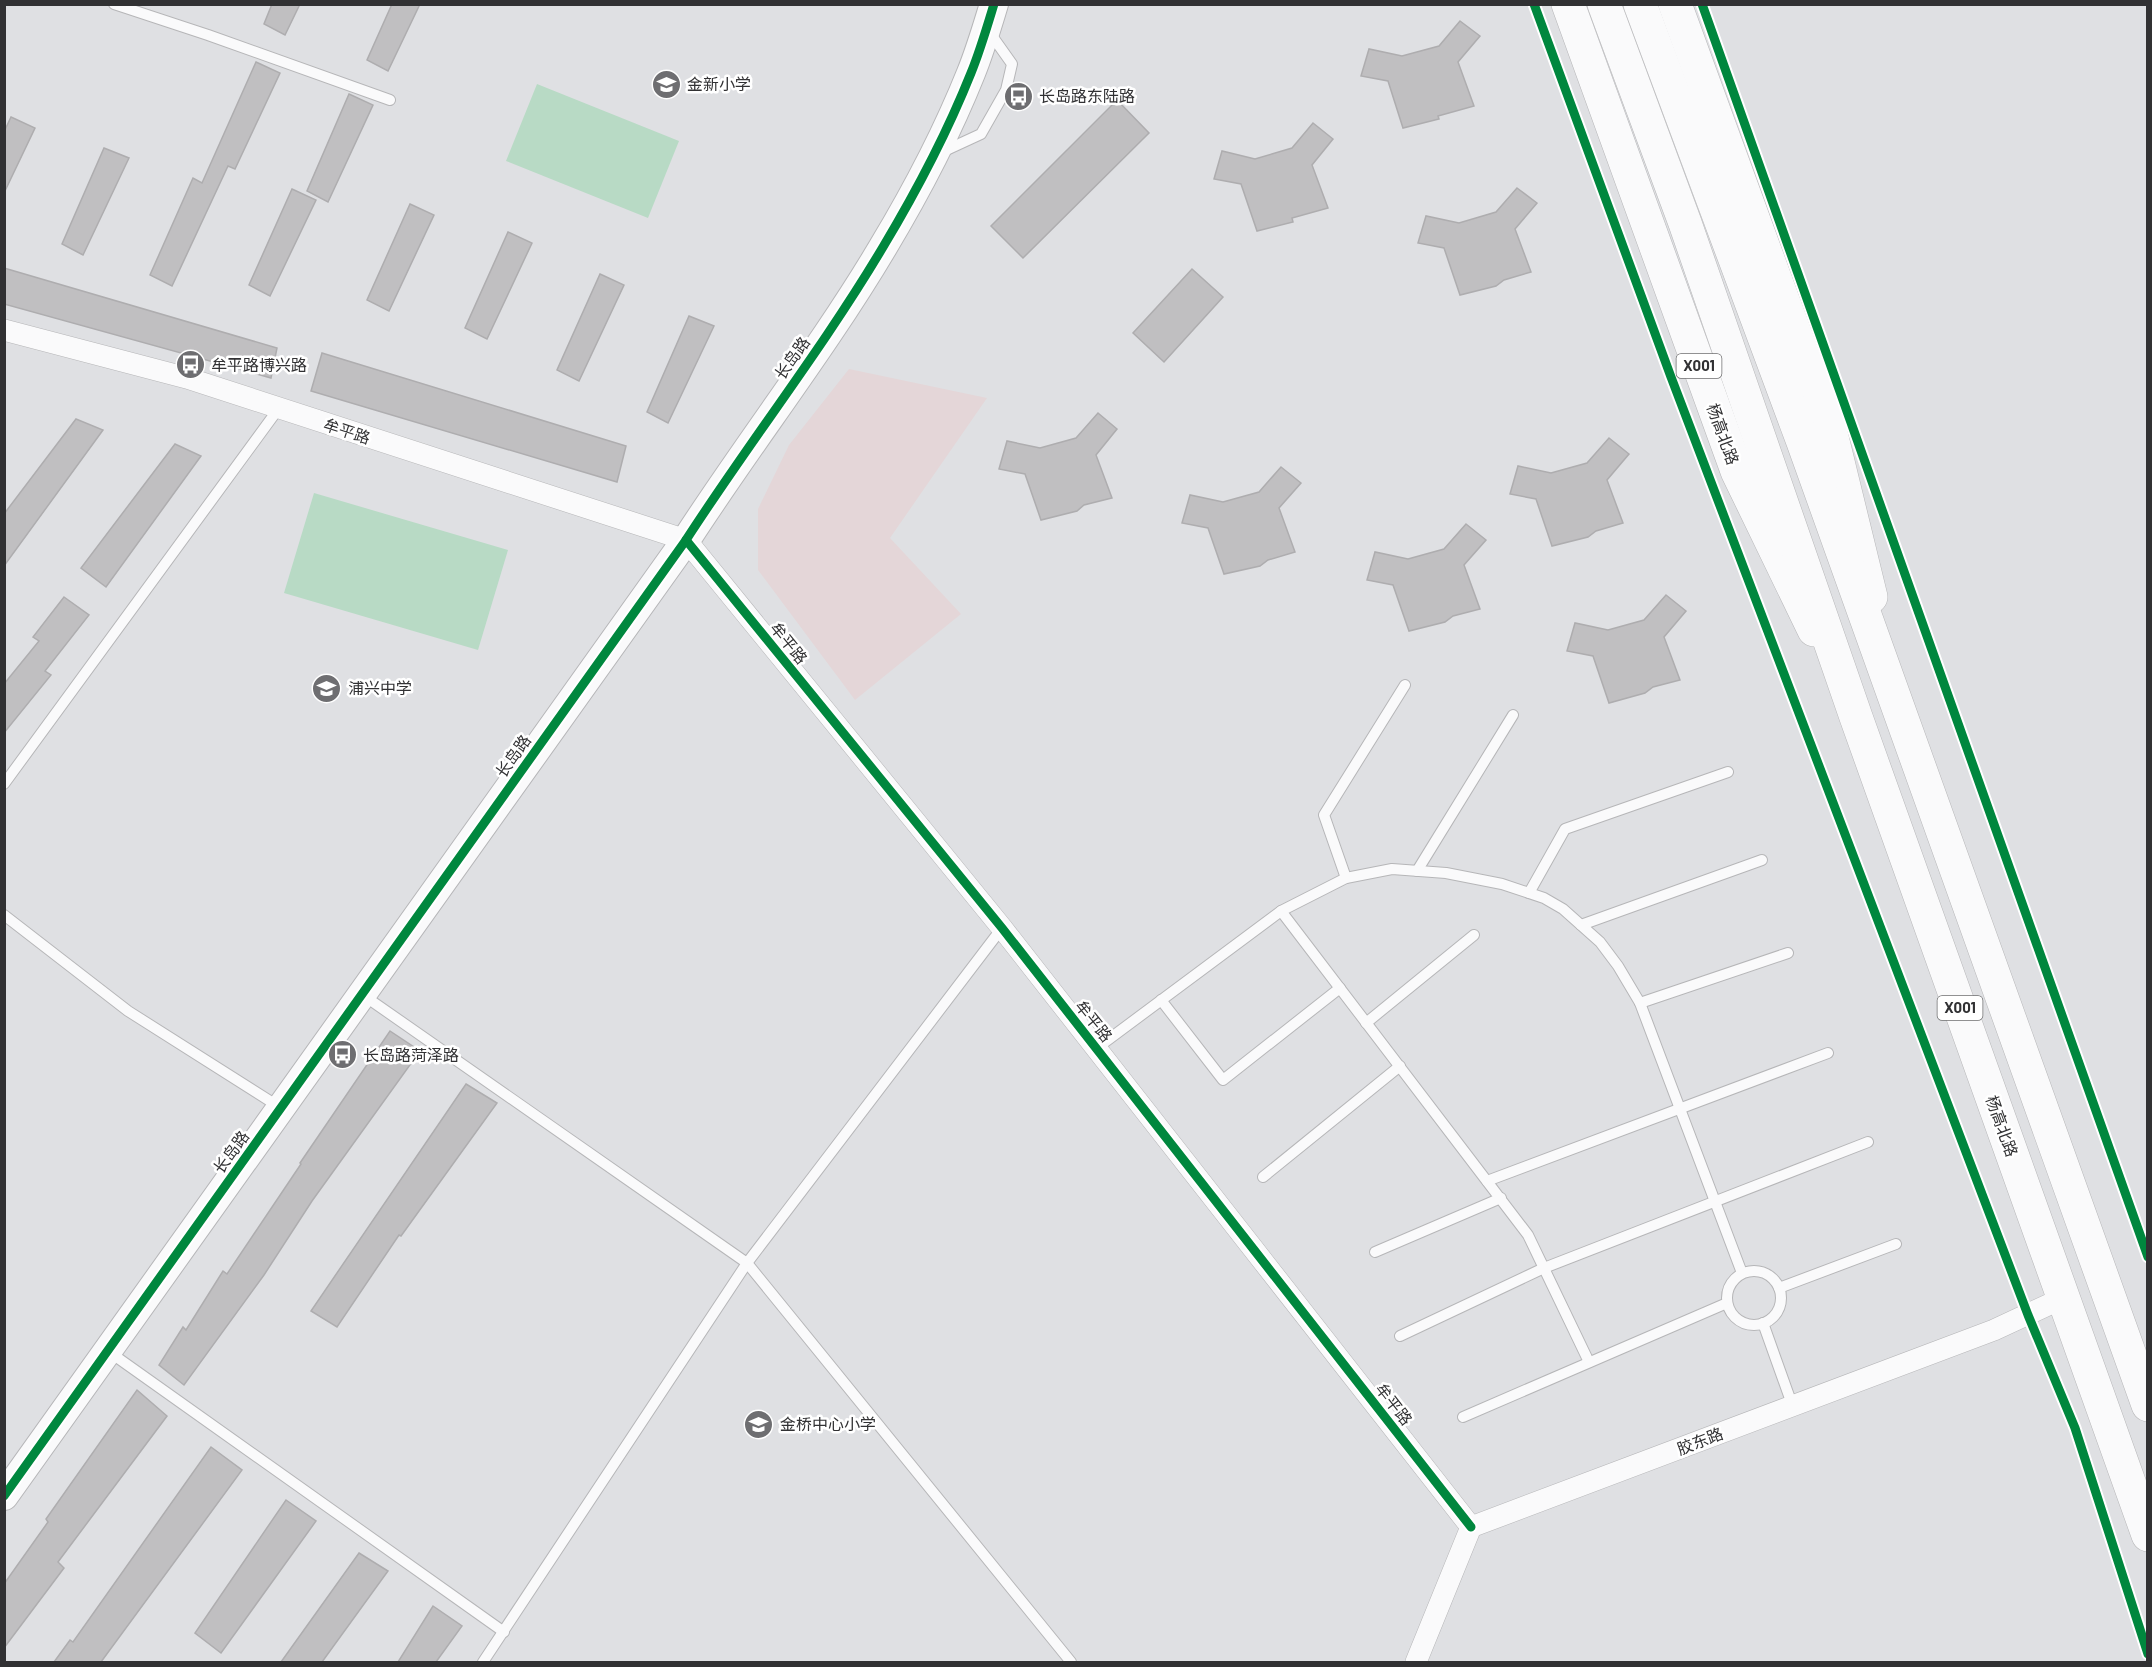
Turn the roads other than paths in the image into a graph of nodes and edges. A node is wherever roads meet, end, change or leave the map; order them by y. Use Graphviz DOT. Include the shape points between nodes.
graph roads {
  1 [pos="114,4"];
  2 [pos="1568,4"];
  3 [pos="1604,4"];
  4 [pos="1640,4"];
  5 [pos="1675,4"];
  6 [pos="132,7"];
  7 [pos="991,16"];
  8 [pos="390,99"];
  9 [pos="933,156"];
  10 [pos="4,330"];
  11 [pos="279,408"];
  12 [pos="686,540"];
  13 [pos="1405,685"];
  14 [pos="1897,704"];
  15 [pos="1513,715"];
  16 [pos="1856,717"];
  17 [pos="1728,771"];
  18 [pos="4,784"];
  19 [pos="1762,860"];
  20 [pos="1417,871"];
  21 [pos="1346,878"];
  22 [pos="1529,893"];
  23 [pos="1281,911"];
  24 [pos="4,915"];
  25 [pos="1581,925"];
  26 [pos="1002,928"];
  27 [pos="1474,935"];
  28 [pos="1788,953"];
  29 [pos="1340,988"];
  30 [pos="362,995"];
  31 [pos="1161,1000"];
  32 [pos="1640,1003"];
  33 [pos="1366,1023"];
  34 [pos="1097,1048"];
  35 [pos="1828,1053"];
  36 [pos="1400,1066"];
  37 [pos="281,1108"];
  38 [pos="1680,1108"];
  39 [pos="1868,1142"];
  40 [pos="1263,1176"];
  41 [pos="1487,1180"];
  42 [pos="1500,1198"];
  43 [pos="1715,1201"];
  44 [pos="1896,1244"];
  45 [pos="1375,1252"];
  46 [pos="747,1263"];
  47 [pos="1544,1268"];
  48 [pos="1742,1273"];
  49 [pos="2105,1282"];
  50 [pos="1779,1288"];
  51 [pos="2063,1298"];
  52 [pos="1727,1303"];
  53 [pos="1763,1323"];
  54 [pos="1400,1336"];
  55 [pos="108,1351"];
  56 [pos="1589,1362"];
  57 [pos="2148,1375"];
  58 [pos="2148,1405"];
  59 [pos="1793,1407"];
  60 [pos="1463,1417"];
  61 [pos="4,1496"];
  62 [pos="1472,1527"];
  63 [pos="2148,1535"];
  64 [pos="504,1632"];
  65 [pos="484,1662"];
  66 [pos="1071,1662"];
  67 [pos="1416,1662"];
  1 -- 6 [label="lane"];
  2 -- 16 [label="main road, 杨高北路 / X001" via="1737,471"];
  3 -- 16 [label="main road, 杨高北路 / X001" via="1685,223"];
  4 -- 14 [label="main road, X001"];
  5 -- 14 [label="main road, X001" via="1830,429"];
  6 -- 8 [label="lane"];
  7 -- 9 [label="street, 长岛路" via="972,72"];
  7 -- 9 [label="lane" via="1012,64 1006,90 981,134"];
  9 -- 12 [label="street, 长岛路" via="877,257"];
  10 -- 11 [label="street, 牟平路" via="187,378"];
  11 -- 12 [label="street, 牟平路"];
  11 -- 18 [label="lane"];
  12 -- 26 [label="street, 牟平路"];
  12 -- 30 [label="street, 长岛路"];
  13 -- 21 [label="lane" via="1324,815"];
  14 -- 49 [label="main road, X001"];
  15 -- 20 [label="lane"];
  16 -- 51 [label="main road, 杨高北路 / X001"];
  17 -- 22 [label="lane" via="1565,830"];
  19 -- 25 [label="lane"];
  20 -- 21 [label="lane" via="1392,869"];
  20 -- 22 [label="lane" via="1446,873"];
  21 -- 23 [label="lane"];
  22 -- 25 [label="lane" via="1563,909"];
  23 -- 29 [label="lane"];
  23 -- 31 [label="lane"];
  24 -- 37 [label="lane" via="128,1011"];
  25 -- 32 [label="lane" via="1600,942"];
  26 -- 34 [label="street, 牟平路"];
  26 -- 46 [label="lane"];
  27 -- 33 [label="lane"];
  28 -- 32 [label="lane"];
  29 -- 31 [label="lane" via="1223,1080"];
  29 -- 33 [label="lane"];
  30 -- 37 [label="street, 长岛路"];
  30 -- 46 [label="lane"];
  31 -- 34 [label="lane"];
  32 -- 38 [label="lane"];
  33 -- 36 [label="lane"];
  34 -- 62 [label="street, 牟平路"];
  35 -- 38 [label="lane"];
  36 -- 40 [label="lane"];
  36 -- 41 [label="lane"];
  37 -- 55 [label="street, 长岛路"];
  38 -- 41 [label="lane"];
  38 -- 43 [label="lane"];
  39 -- 43 [label="lane"];
  41 -- 42 [label="lane"];
  42 -- 45 [label="lane"];
  42 -- 47 [label="lane" via="1528,1235"];
  43 -- 47 [label="lane"];
  43 -- 48 [label="lane"];
  44 -- 50 [label="lane"];
  46 -- 64 [label="lane"];
  46 -- 66 [label="lane"];
  47 -- 54 [label="lane"];
  47 -- 56 [label="lane"];
  48 -- 50 [label="lane" via="1768,1274"];
  48 -- 52 [label="lane" via="1730,1286"];
  49 -- 57 [label="main road, X001"];
  49 -- 58 [label="main road, X001"];
  50 -- 53 [label="lane" via="1777,1312"];
  51 -- 59 [label="street, 胶东路" via="1994,1330"];
  51 -- 63 [label="main road, 杨高北路 / X001"];
  52 -- 53 [label="lane" via="1737,1319"];
  52 -- 56 [label="lane"];
  53 -- 59 [label="lane"];
  55 -- 61 [label="street, 长岛路"];
  55 -- 64 [label="lane"];
  56 -- 60 [label="lane"];
  59 -- 62 [label="street, 胶东路"];
  62 -- 67 [label="street"];
  64 -- 65 [label="lane"];
}
